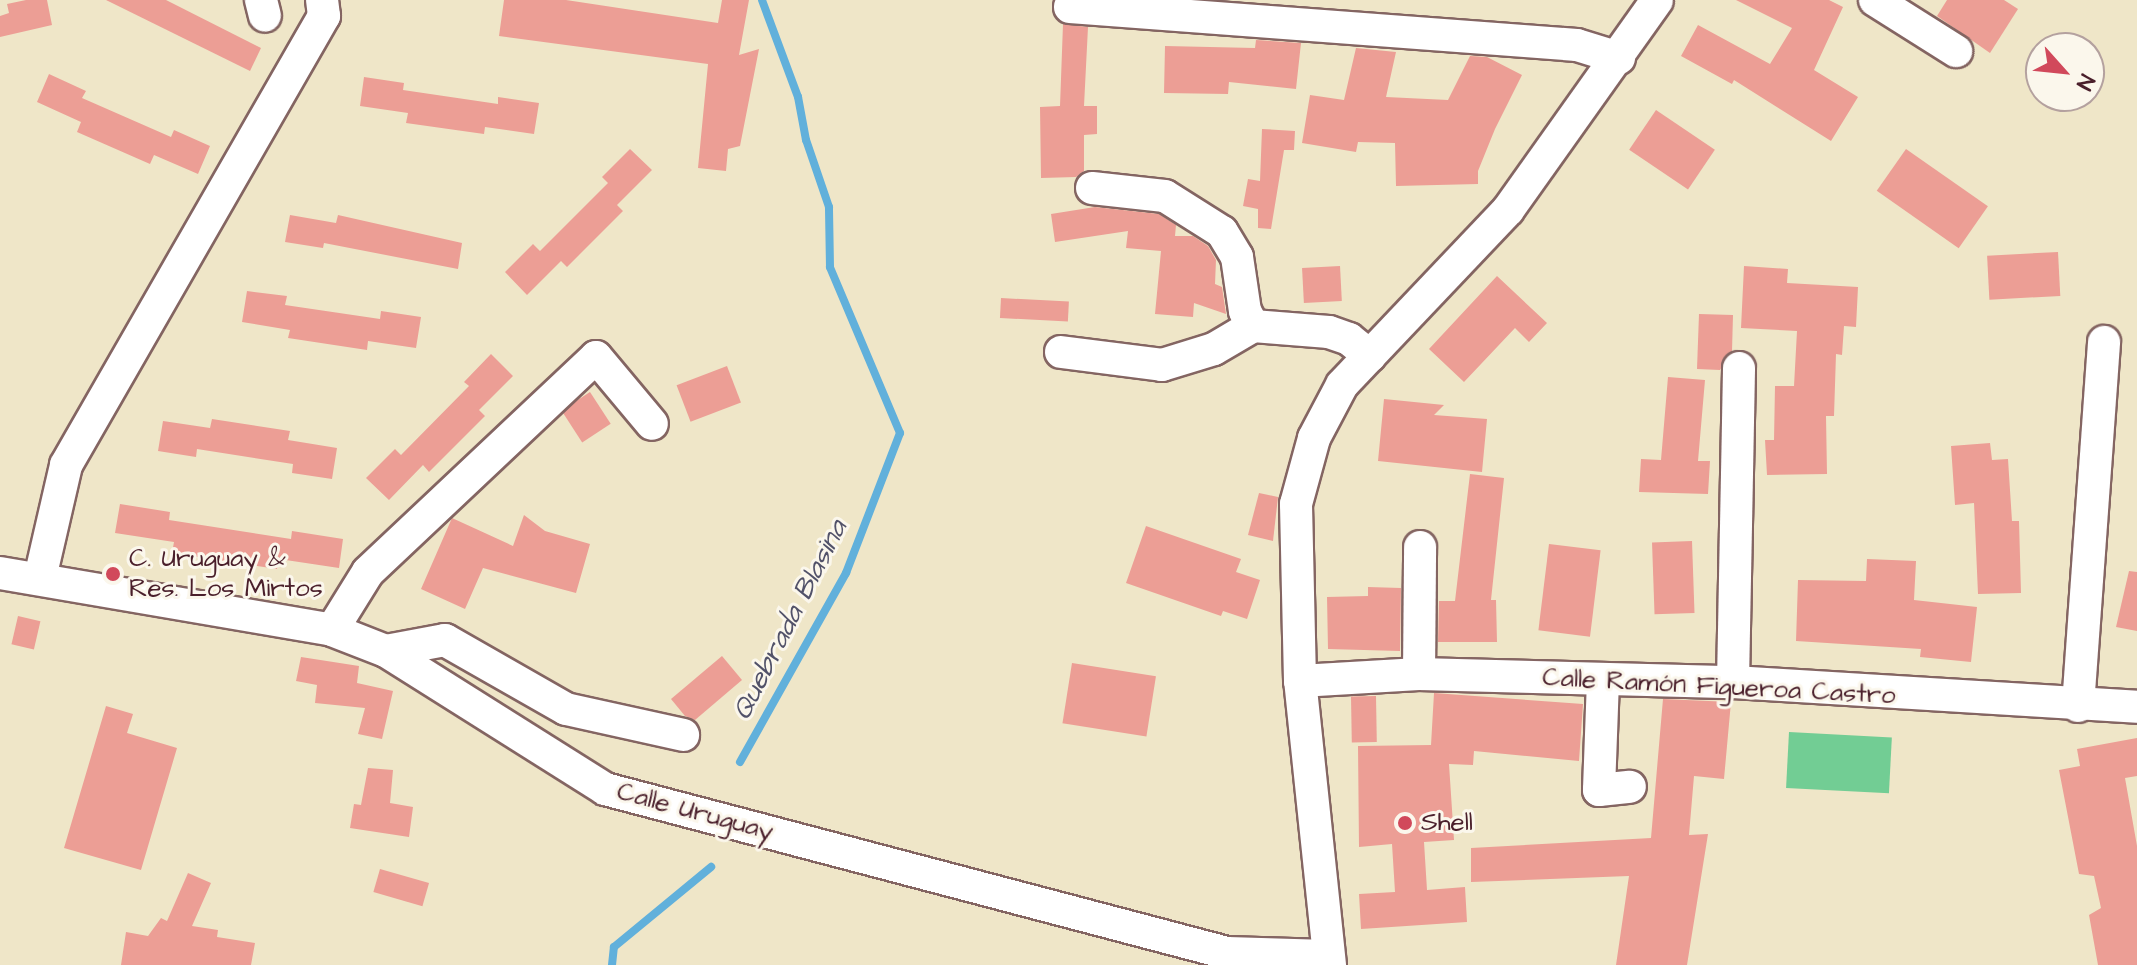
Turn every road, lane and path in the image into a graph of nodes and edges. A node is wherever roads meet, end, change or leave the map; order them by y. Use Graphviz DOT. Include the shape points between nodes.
graph roads {
  1 [pos="322,0"];
  2 [pos="1657,0"];
  3 [pos="1875,0"];
  4 [pos="1070,7"];
  5 [pos="1909,9"];
  6 [pos="1956,51"];
  7 [pos="1619,58"];
  8 [pos="1092,188"];
  9 [pos="1253,326"];
  10 [pos="2104,342"];
  11 [pos="1061,352"];
  12 [pos="1370,356"];
  13 [pos="1739,368"];
  14 [pos="652,424"];
  15 [pos="1420,547"];
  16 [pos="0,573"];
  17 [pos="40,578"];
  18 [pos="332,630"];
  19 [pos="386,651"];
  20 [pos="1419,674"];
  21 [pos="1603,680"];
  22 [pos="1300,681"];
  23 [pos="1733,682"];
  24 [pos="2078,706"];
  25 [pos="2137,707"];
  26 [pos="683,735"];
  27 [pos="1630,787"];
  28 [pos="1329,960"];
  1 -- 17 [label="street" via="324,16 66,465"];
  2 -- 7 [label="street"];
  3 -- 5 [label="street"];
  4 -- 7 [label="street" via="1577,45"];
  5 -- 6 [label="street"];
  7 -- 12 [label="street" via="1508,210"];
  8 -- 9 [label="street" via="1165,196 1222,232 1237,257 1245,311"];
  9 -- 11 [label="street" via="1214,349 1162,365"];
  9 -- 12 [label="street" via="1329,332 1349,339"];
  10 -- 24 [label="street"];
  12 -- 22 [label="street" via="1342,385 1314,438 1296,504"];
  13 -- 23 [label="street"];
  14 -- 18 [label="street" via="596,357 368,572"];
  15 -- 20 [label="street"];
  16 -- 17 [label="street, Calle Uruguay"];
  17 -- 18 [label="street, Calle Uruguay"];
  18 -- 19 [label="street, Calle Uruguay"];
  19 -- 26 [label="street" via="445,640 566,709"];
  19 -- 28 [label="street, Calle Uruguay" via="605,789 1227,953"];
  20 -- 21 [label="street, Calle Ramón Figueroa Castro"];
  20 -- 22 [label="street, Calle Ramón Figueroa Castro"];
  21 -- 23 [label="street, Calle Ramón Figueroa Castro"];
  21 -- 27 [label="street" via="1599,790"];
  22 -- 28 [label="street"];
  23 -- 24 [label="street, Calle Ramón Figueroa Castro"];
  24 -- 25 [label="street, Calle Ramón Figueroa Castro"];
}
